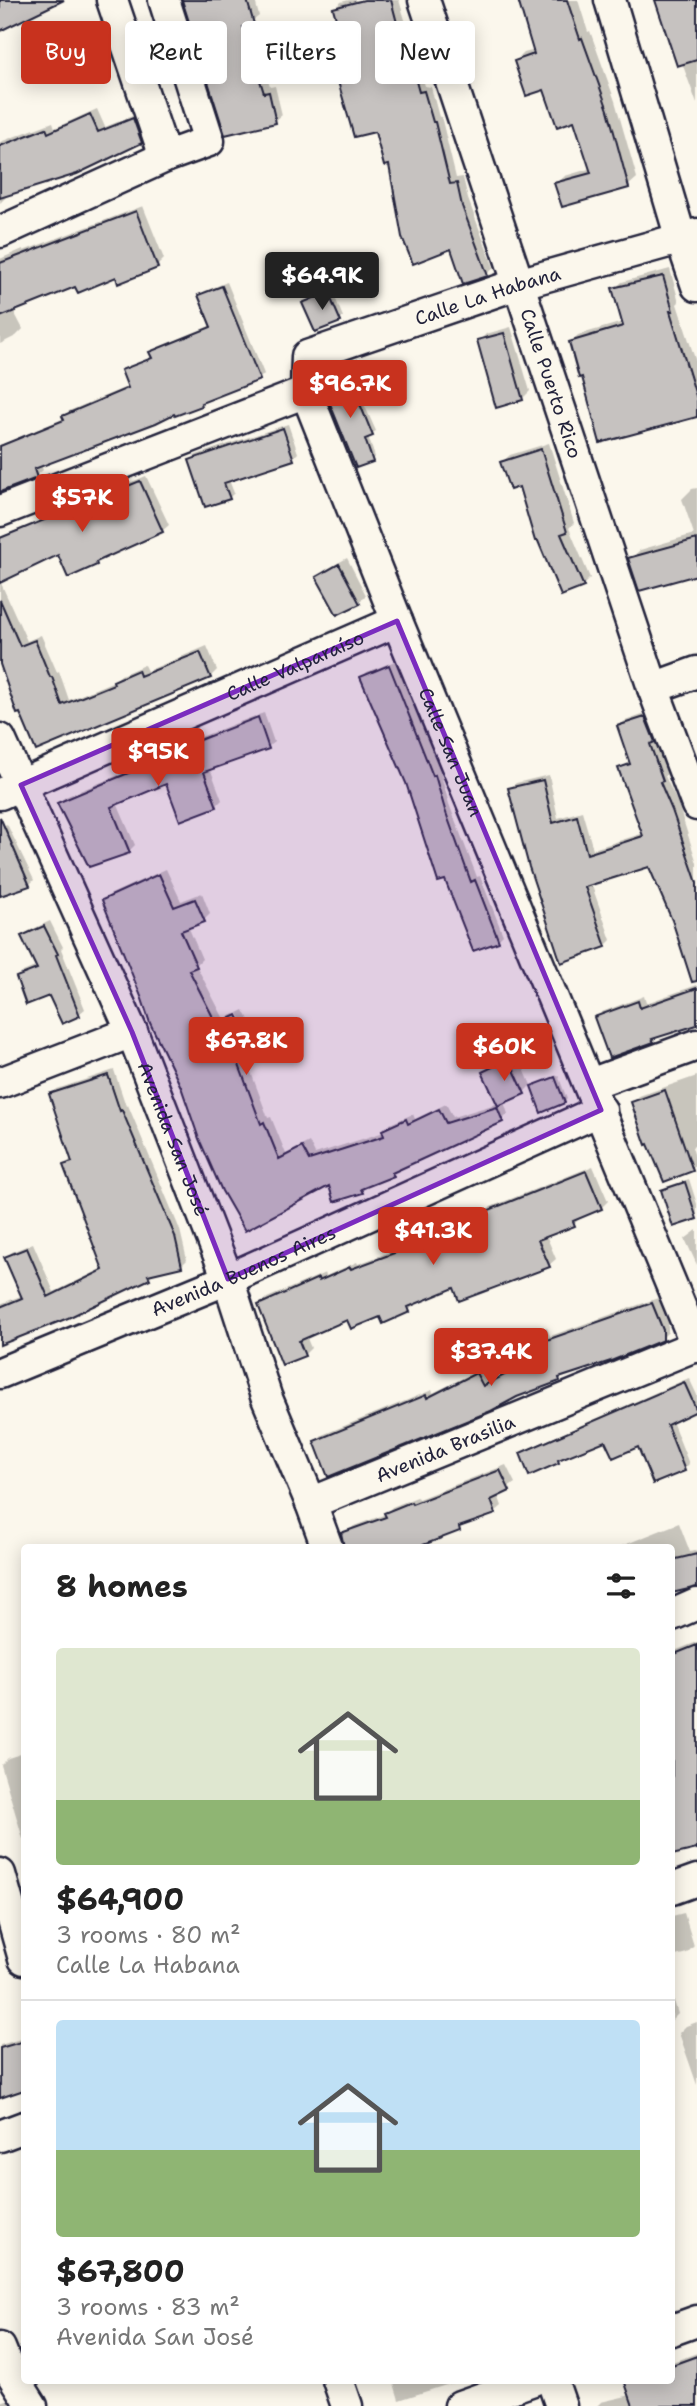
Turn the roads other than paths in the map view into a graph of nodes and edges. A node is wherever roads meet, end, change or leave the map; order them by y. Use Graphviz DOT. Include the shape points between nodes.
graph roads {
  1 [pos="112,0"];
  2 [pos="164,0"];
  3 [pos="424,0"];
  4 [pos="610,0"];
  5 [pos="165,157"];
  6 [pos="0,232"];
  7 [pos="689,236"];
  8 [pos="518,284"];
  9 [pos="697,286"];
  10 [pos="306,392"];
  11 [pos="0,511"];
  12 [pos="397,621"];
  13 [pos="697,672"];
  14 [pos="653,688"];
  15 [pos="0,738"];
  16 [pos="10,789"];
  17 [pos="697,805"];
  18 [pos="132,1032"];
  19 [pos="697,1045"];
  20 [pos="0,1083"];
  21 [pos="596,1097"];
  22 [pos="228,1279"];
  23 [pos="697,1346"];
  24 [pos="0,1373"];
  25 [pos="311,1503"];
  26 [pos="326,1544"];
  27 [pos="697,1604"];
  28 [pos="675,1614"];
  29 [pos="7,1880"];
  30 [pos="697,1880"];
  31 [pos="675,1888"];
  32 [pos="21,1945"];
  33 [pos="21,2128"];
  34 [pos="0,2136"];
  35 [pos="697,2321"];
  36 [pos="675,2329"];
  37 [pos="0,2348"];
  38 [pos="339,2384"];
  39 [pos="522,2384"];
  40 [pos="553,2384"];
  41 [pos="32,2406"];
  42 [pos="347,2406"];
  43 [pos="460,2406"];
  44 [pos="561,2406"];
  1 -- 5 [label="street"];
  2 -- 5 [label="street" via="209,141"];
  3 -- 8 [label="street, Calle Puerto Rico"];
  4 -- 7 [label="street"];
  5 -- 6 [label="street"];
  7 -- 8 [label="street, Calle La Habana"];
  7 -- 9 [label="street"];
  8 -- 10 [label="street, Calle La Habana" via="307,356"];
  8 -- 14 [label="street, Calle Puerto Rico"];
  10 -- 11 [label="street"];
  10 -- 12 [label="street, Calle San Juan"];
  12 -- 16 [label="street, Calle Valparaíso"];
  12 -- 21 [label="street, Calle San Juan"];
  13 -- 14 [label="street"];
  14 -- 17 [label="street, Calle Puerto Rico"];
  15 -- 16 [label="street, Avenida San José"];
  16 -- 18 [label="street, Avenida San José"];
  18 -- 20 [label="street"];
  18 -- 22 [label="street, Avenida San José"];
  19 -- 21 [label="street, Avenida Buenos Aires"];
  21 -- 22 [label="street, Avenida Buenos Aires"];
  21 -- 23 [label="street, Calle San Juan"];
  22 -- 24 [label="street, Avenida Buenos Aires"];
  22 -- 25 [label="street, Avenida San José" via="265,1396"];
  23 -- 25 [label="street, Avenida Brasilia"];
  25 -- 26 [label="street, Avenida San José"];
  27 -- 28 [label="street"];
  29 -- 32 [label="street"];
  30 -- 31 [label="street"];
  33 -- 34 [label="street"];
  35 -- 36 [label="street"];
  37 -- 41 [label="street"];
  38 -- 42 [label="street"];
  39 -- 43 [label="street"];
  40 -- 44 [label="street"];
}
